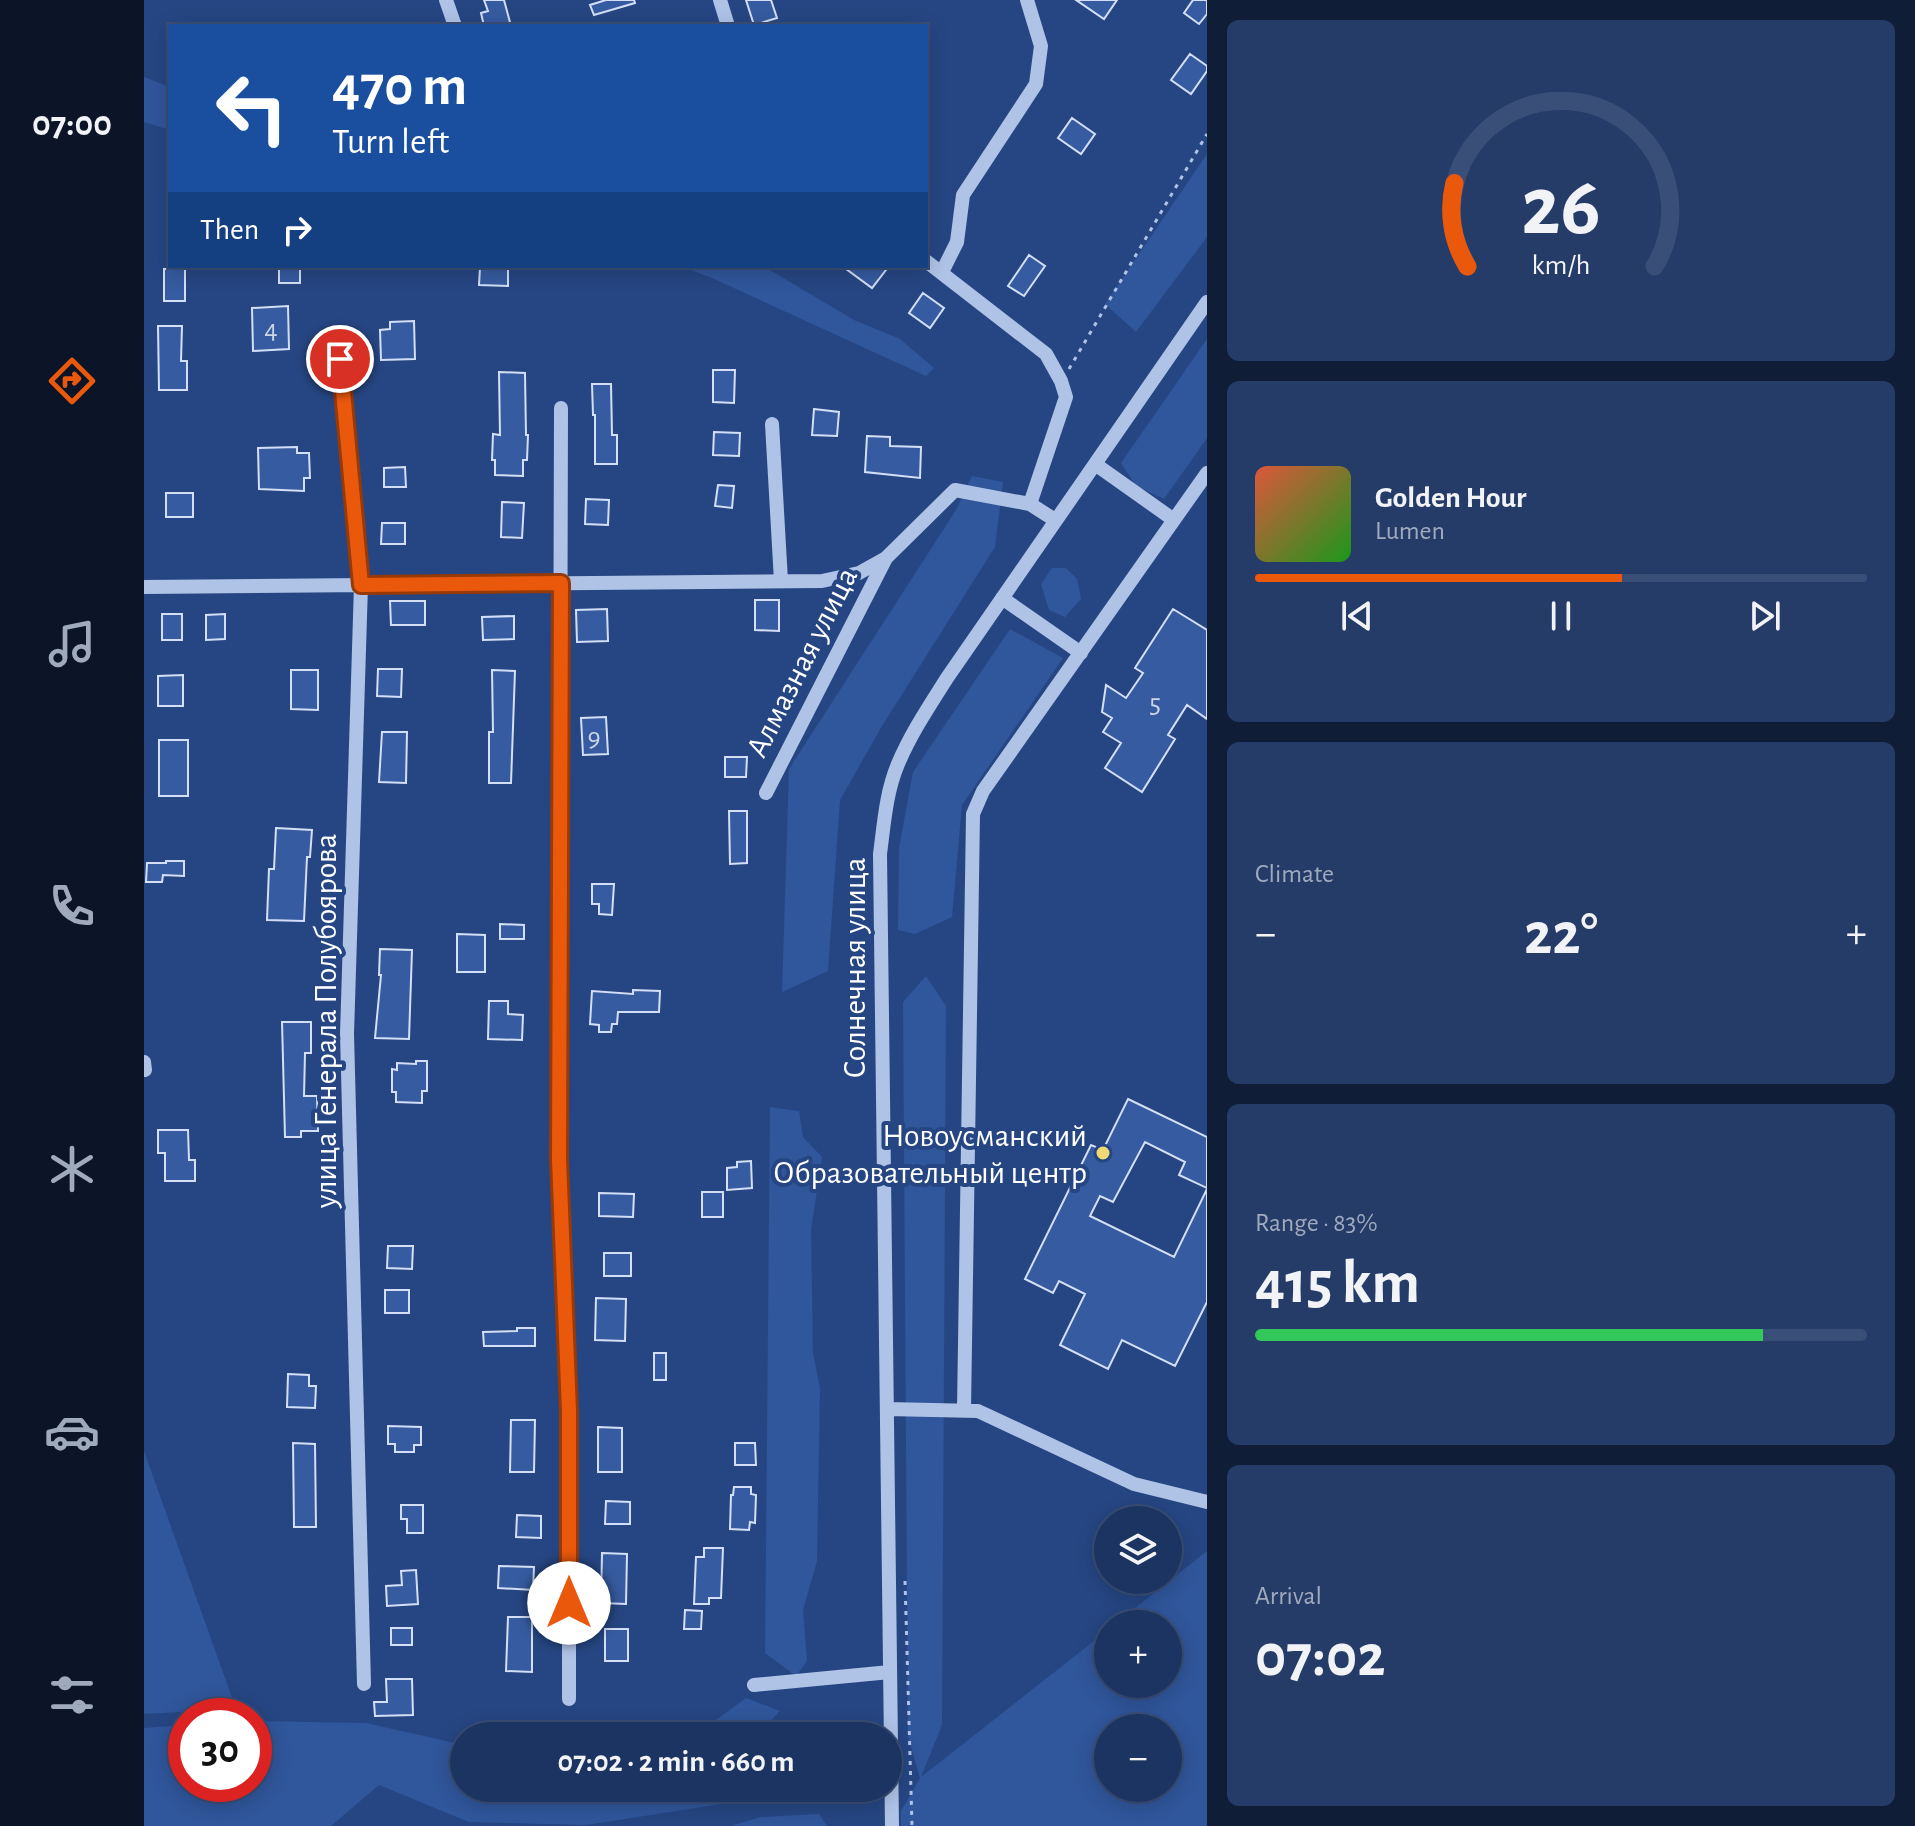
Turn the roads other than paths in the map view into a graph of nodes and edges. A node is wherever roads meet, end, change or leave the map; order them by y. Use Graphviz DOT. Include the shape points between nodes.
graph roads {
  1 [pos="446,0"];
  2 [pos="720,0"];
  3 [pos="1027,0"];
  4 [pos="454,24"];
  5 [pos="727,24"];
  6 [pos="928,262"];
  7 [pos="942,272"];
  8 [pos="1207,302"];
  9 [pos="340,359"];
  10 [pos="561,408"];
  11 [pos="772,424"];
  12 [pos="1095,464"];
  13 [pos="1207,473"];
  14 [pos="1030,504"];
  15 [pos="1055,520"];
  16 [pos="1174,520"];
  17 [pos="886,558"];
  18 [pos="781,581"];
  19 [pos="561,583"];
  20 [pos="361,585"];
  21 [pos="144,587"];
  22 [pos="1002,598"];
  23 [pos="1081,653"];
  24 [pos="766,793"];
  25 [pos="144,1062"];
  26 [pos="145,1070"];
  27 [pos="887,1409"];
  28 [pos="964,1410"];
  29 [pos="1207,1502"];
  30 [pos="890,1672"];
  31 [pos="364,1684"];
  32 [pos="754,1685"];
  33 [pos="569,1699"];
  34 [pos="892,1826"];
  1 -- 4 [label="street"];
  2 -- 5 [label="street"];
  3 -- 7 [label="street" via="1041,46 1036,84 963,195 957,242"];
  6 -- 7 [label="street"];
  7 -- 14 [label="street" via="1046,354 1061,381 1066,397"];
  8 -- 12 [label="street, Солнечная улица"];
  9 -- 20 [label="street, улица Генерала Полубоярова"];
  10 -- 19 [label="street"];
  11 -- 18 [label="street, Алмазная улица"];
  12 -- 15 [label="street, Солнечная улица"];
  12 -- 16 [label="street"];
  13 -- 16 [label="street"];
  14 -- 15 [label="street"];
  14 -- 17 [label="street" via="955,490"];
  15 -- 22 [label="street, Солнечная улица"];
  16 -- 23 [label="street"];
  17 -- 18 [label="street" via="859,573 822,581"];
  17 -- 24 [label="street, Алмазная улица"];
  18 -- 19 [label="street"];
  19 -- 20 [label="street"];
  19 -- 33 [label="street" via="559,1159 569,1411"];
  20 -- 21 [label="street"];
  20 -- 31 [label="street, улица Генерала Полубоярова" via="347,1034"];
  22 -- 23 [label="street"];
  22 -- 27 [label="street, Солнечная улица" via="921,720 886,802 880,854"];
  23 -- 28 [label="street" via="983,791 973,814"];
  25 -- 26 [label="street"];
  27 -- 28 [label="street"];
  27 -- 30 [label="street, Солнечная улица"];
  28 -- 29 [label="street" via="992,1416 1134,1484"];
  30 -- 32 [label="street"];
  30 -- 34 [label="street, Солнечная улица"];
}
